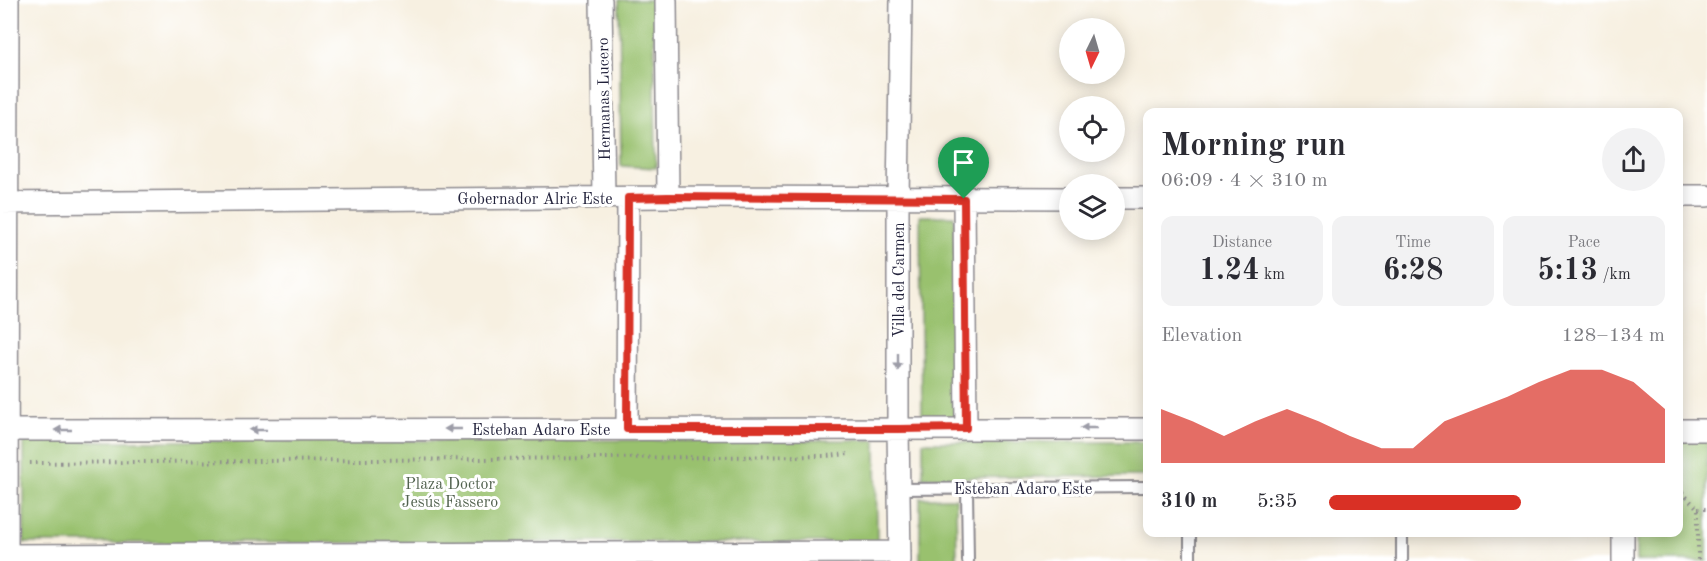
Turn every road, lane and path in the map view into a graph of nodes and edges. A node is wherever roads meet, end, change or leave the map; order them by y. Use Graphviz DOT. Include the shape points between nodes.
graph roads {
  1 [pos="8,0"];
  2 [pos="602,0"];
  3 [pos="666,0"];
  4 [pos="901,0"];
  5 [pos="1683,196"];
  6 [pos="1707,196"];
  7 [pos="668,197"];
  8 [pos="604,198"];
  9 [pos="628,198"];
  10 [pos="1059,198"];
  11 [pos="1125,198"];
  12 [pos="1143,198"];
  13 [pos="898,199"];
  14 [pos="964,199"];
  15 [pos="3,203"];
  16 [pos="966,428"];
  17 [pos="627,429"];
  18 [pos="898,429"];
  19 [pos="1143,429"];
  20 [pos="7,430"];
  21 [pos="1683,430"];
  22 [pos="1707,430"];
  23 [pos="857,453"];
  24 [pos="7,463"];
  25 [pos="1143,487"];
  26 [pos="967,488"];
  27 [pos="898,489"];
  28 [pos="1683,493"];
  29 [pos="1698,509"];
  30 [pos="1707,509"];
  31 [pos="3,523"];
  32 [pos="1190,537"];
  33 [pos="1402,537"];
  34 [pos="1623,537"];
  35 [pos="5,557"];
  36 [pos="521,557"];
  37 [pos="900,557"];
  38 [pos="412,558"];
  39 [pos="968,561"];
  40 [pos="1190,561"];
  41 [pos="1402,561"];
  42 [pos="1623,561"];
  43 [pos="1698,561"];
  1 -- 15 [label="street"];
  2 -- 8 [label="street, Hermanas Lucero"];
  3 -- 7 [label="street"];
  4 -- 13 [label="street, Villa del Carmen"];
  5 -- 6 [label="street"];
  7 -- 9 [label="street, Gobernador Alric Este"];
  7 -- 13 [label="street, Gobernador Alric Este"];
  8 -- 9 [label="street, Gobernador Alric Este"];
  8 -- 15 [label="street, Gobernador Alric Este"];
  9 -- 17 [label="street"];
  10 -- 14 [label="street, Gobernador Alric Este"];
  11 -- 12 [label="street"];
  13 -- 14 [label="street, Gobernador Alric Este"];
  13 -- 18 [label="street, Villa del Carmen, one-way"];
  14 -- 16 [label="street"];
  15 -- 20 [label="street"];
  16 -- 18 [label="street, Esteban Adaro Este"];
  19 -- 16 [label="street, Esteban Adaro Este, one-way"];
  17 -- 18 [label="street, Esteban Adaro Este"];
  17 -- 20 [label="street, Esteban Adaro Este, one-way"];
  18 -- 27 [label="street, Villa del Carmen"];
  20 -- 24 [label="street"];
  21 -- 22 [label="street"];
  23 -- 24 [label="path"];
  24 -- 31 [label="street"];
  25 -- 26 [label="lane, Esteban Adaro Este"];
  26 -- 27 [label="lane, Esteban Adaro Este"];
  26 -- 39 [label="lane"];
  27 -- 37 [label="street, Villa del Carmen"];
  28 -- 29 [label="path"];
  29 -- 30 [label="path"];
  29 -- 43 [label="path"];
  31 -- 35 [label="street"];
  32 -- 40 [label="lane"];
  33 -- 41 [label="lane"];
  34 -- 42 [label="street"];
  35 -- 38 [label="street"];
  36 -- 37 [label="street"];
  36 -- 38 [label="street"];
}
